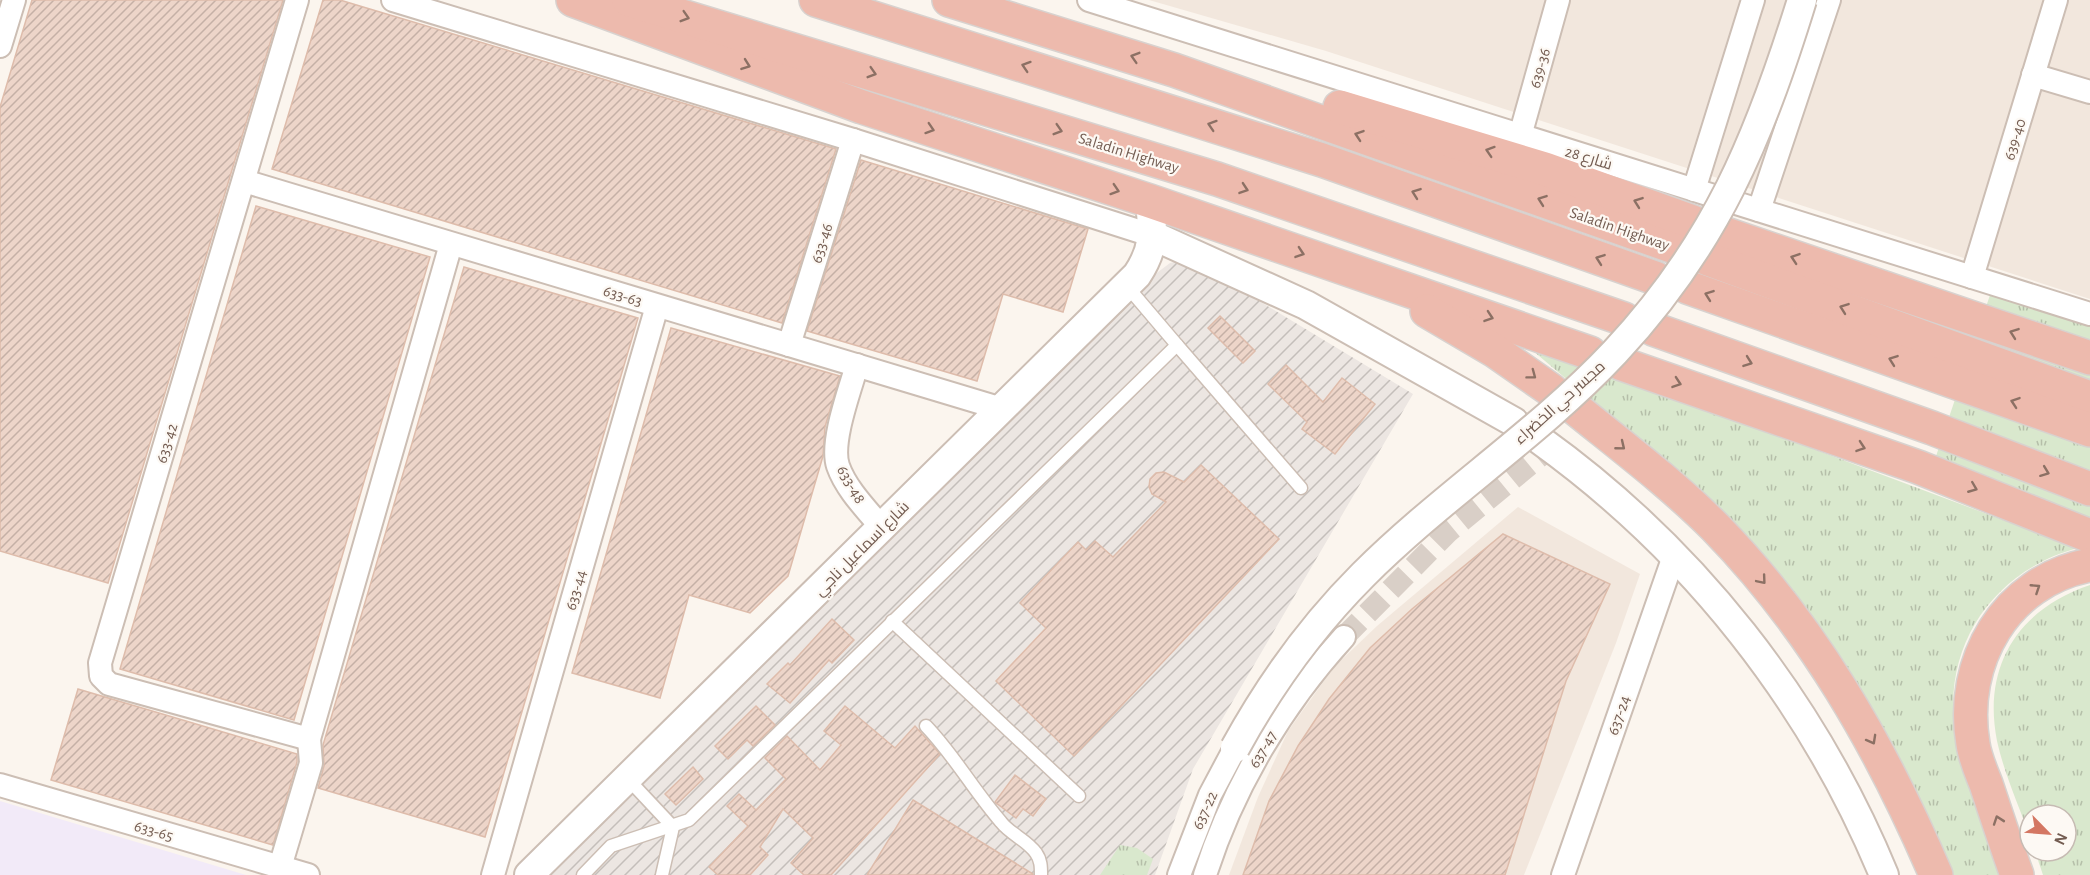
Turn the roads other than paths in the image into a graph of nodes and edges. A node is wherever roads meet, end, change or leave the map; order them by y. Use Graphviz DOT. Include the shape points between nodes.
graph roads {
  1 [pos="14,0"];
  2 [pos="297,0"];
  3 [pos="393,0"];
  4 [pos="573,0"];
  5 [pos="629,0"];
  6 [pos="816,0"];
  7 [pos="949,0"];
  8 [pos="1089,0"];
  9 [pos="1558,0"];
  10 [pos="1754,0"];
  11 [pos="1802,0"];
  12 [pos="1829,0"];
  13 [pos="2056,0"];
  14 [pos="0,46"];
  15 [pos="2033,75"];
  16 [pos="2090,92"];
  17 [pos="1520,136"];
  18 [pos="853,140"];
  19 [pos="244,181"];
  20 [pos="1150,201"];
  21 [pos="1758,210"];
  22 [pos="1699,230"];
  23 [pos="1154,236"];
  24 [pos="451,244"];
  25 [pos="1334,265"];
  26 [pos="1972,277"];
  27 [pos="1655,278"];
  28 [pos="1126,285"];
  29 [pos="1687,287"];
  30 [pos="657,306"];
  31 [pos="2090,314"];
  32 [pos="789,345"];
  33 [pos="1177,345"];
  34 [pos="1590,352"];
  35 [pos="2090,358"];
  36 [pos="1622,364"];
  37 [pos="1953,364"];
  38 [pos="857,365"];
  39 [pos="2090,398"];
  40 [pos="1002,409"];
  41 [pos="1514,422"];
  42 [pos="2090,430"];
  43 [pos="1540,440"];
  44 [pos="1301,488"];
  45 [pos="2090,489"];
  46 [pos="882,528"];
  47 [pos="2090,536"];
  48 [pos="1674,556"];
  49 [pos="2090,565"];
  50 [pos="892,621"];
  51 [pos="1344,637"];
  52 [pos="926,726"];
  53 [pos="309,740"];
  54 [pos="1234,748"];
  55 [pos="628,778"];
  56 [pos="0,785"];
  57 [pos="1079,796"];
  58 [pos="673,827"];
  59 [pos="280,867"];
  60 [pos="308,875"];
  61 [pos="493,875"];
  62 [pos="530,875"];
  63 [pos="583,875"];
  64 [pos="662,875"];
  65 [pos="1041,875"];
  66 [pos="1179,875"];
  67 [pos="1204,875"];
  68 [pos="1563,875"];
  69 [pos="1884,875"];
  70 [pos="1936,875"];
  71 [pos="2018,875"];
  1 -- 14 [label="street"];
  2 -- 19 [label="street, 633-42"];
  3 -- 18 [label="street"];
  4 -- 20 [label="highway, one-way" via="851,103"];
  5 -- 45 [label="highway, Saladin Highway, one-way" via="1217,179 1932,428"];
  27 -- 6 [label="highway, one-way" via="1322,160"];
  22 -- 7 [label="highway, one-way" via="1545,170 1363,113 1174,70"];
  8 -- 17 [label="street, شارع 28"];
  9 -- 17 [label="street, 639-36"];
  10 -- 22 [label="street"];
  11 -- 54 [label="street, مجسر حي الخضراء, bridge" via="1748,155 1709,230 1661,298 1589,378 1415,528 1344,595 1282,674"];
  12 -- 21 [label="street"];
  13 -- 15 [label="street, 639-40"];
  15 -- 16 [label="street"];
  15 -- 26 [label="street, 639-40"];
  17 -- 22 [label="street, شارع 28"];
  18 -- 23 [label="street"];
  18 -- 32 [label="street, 633-46"];
  19 -- 24 [label="street, 633-63"];
  19 -- 53 [label="street, 633-42" via="100,663 101,676 109,684"];
  20 -- 23 [label="street, شارع اسماعيل ناجي"];
  20 -- 25 [label="highway, one-way"];
  21 -- 22 [label="street, شارع 28"];
  21 -- 26 [label="street, شارع 28"];
  35 -- 22 [label="highway, one-way"];
  37 -- 22 [label="highway, one-way"];
  23 -- 28 [label="street, شارع اسماعيل ناجي" via="1148,259"];
  23 -- 41 [label="street" via="1306,305"];
  24 -- 30 [label="street, 633-63"];
  24 -- 53 [label="street"];
  25 -- 34 [label="highway, one-way"];
  25 -- 70 [label="highway, one-way" via="1415,304 1495,351 1564,399 1690,503 1751,567 1831,671 1889,771"];
  26 -- 31 [label="street, شارع 28"];
  28 -- 33 [label="lane"];
  28 -- 40 [label="street, شارع اسماعيل ناجي"];
  37 -- 29 [label="highway, one-way"];
  30 -- 32 [label="street, 633-63"];
  30 -- 61 [label="street, 633-44"];
  32 -- 38 [label="street, 633-63"];
  33 -- 44 [label="lane"];
  33 -- 50 [label="lane"];
  36 -- 47 [label="highway, one-way" via="1918,467"];
  37 -- 39 [label="highway"];
  42 -- 37 [label="highway, one-way"];
  38 -- 40 [label="street, 633-63"];
  38 -- 46 [label="street, 633-48" via="837,444 838,466 858,500"];
  40 -- 46 [label="street, شارع اسماعيل ناجي"];
  43 -- 48 [label="street" via="1613,496"];
  46 -- 55 [label="street, شارع اسماعيل ناجي"];
  48 -- 68 [label="street, 637-24"];
  48 -- 69 [label="street" via="1739,626 1768,665 1852,806"];
  71 -- 49 [label="highway, one-way" via="1973,746 1970,715 1978,662 2006,612 2050,579"];
  50 -- 57 [label="lane"];
  50 -- 58 [label="lane" via="689,820"];
  51 -- 67 [label="street, 637-47" via="1304,685 1255,760"];
  52 -- 65 [label="lane" via="1003,825 1035,851 1041,862"];
  53 -- 59 [label="street" via="311,763"];
  54 -- 66 [label="street, 637-22" via="1210,795"];
  55 -- 58 [label="lane"];
  55 -- 62 [label="street, شارع اسماعيل ناجي"];
  56 -- 59 [label="street, 633-65"];
  58 -- 63 [label="lane" via="611,846"];
  58 -- 64 [label="lane"];
  59 -- 60 [label="street, 633-65"];
}
